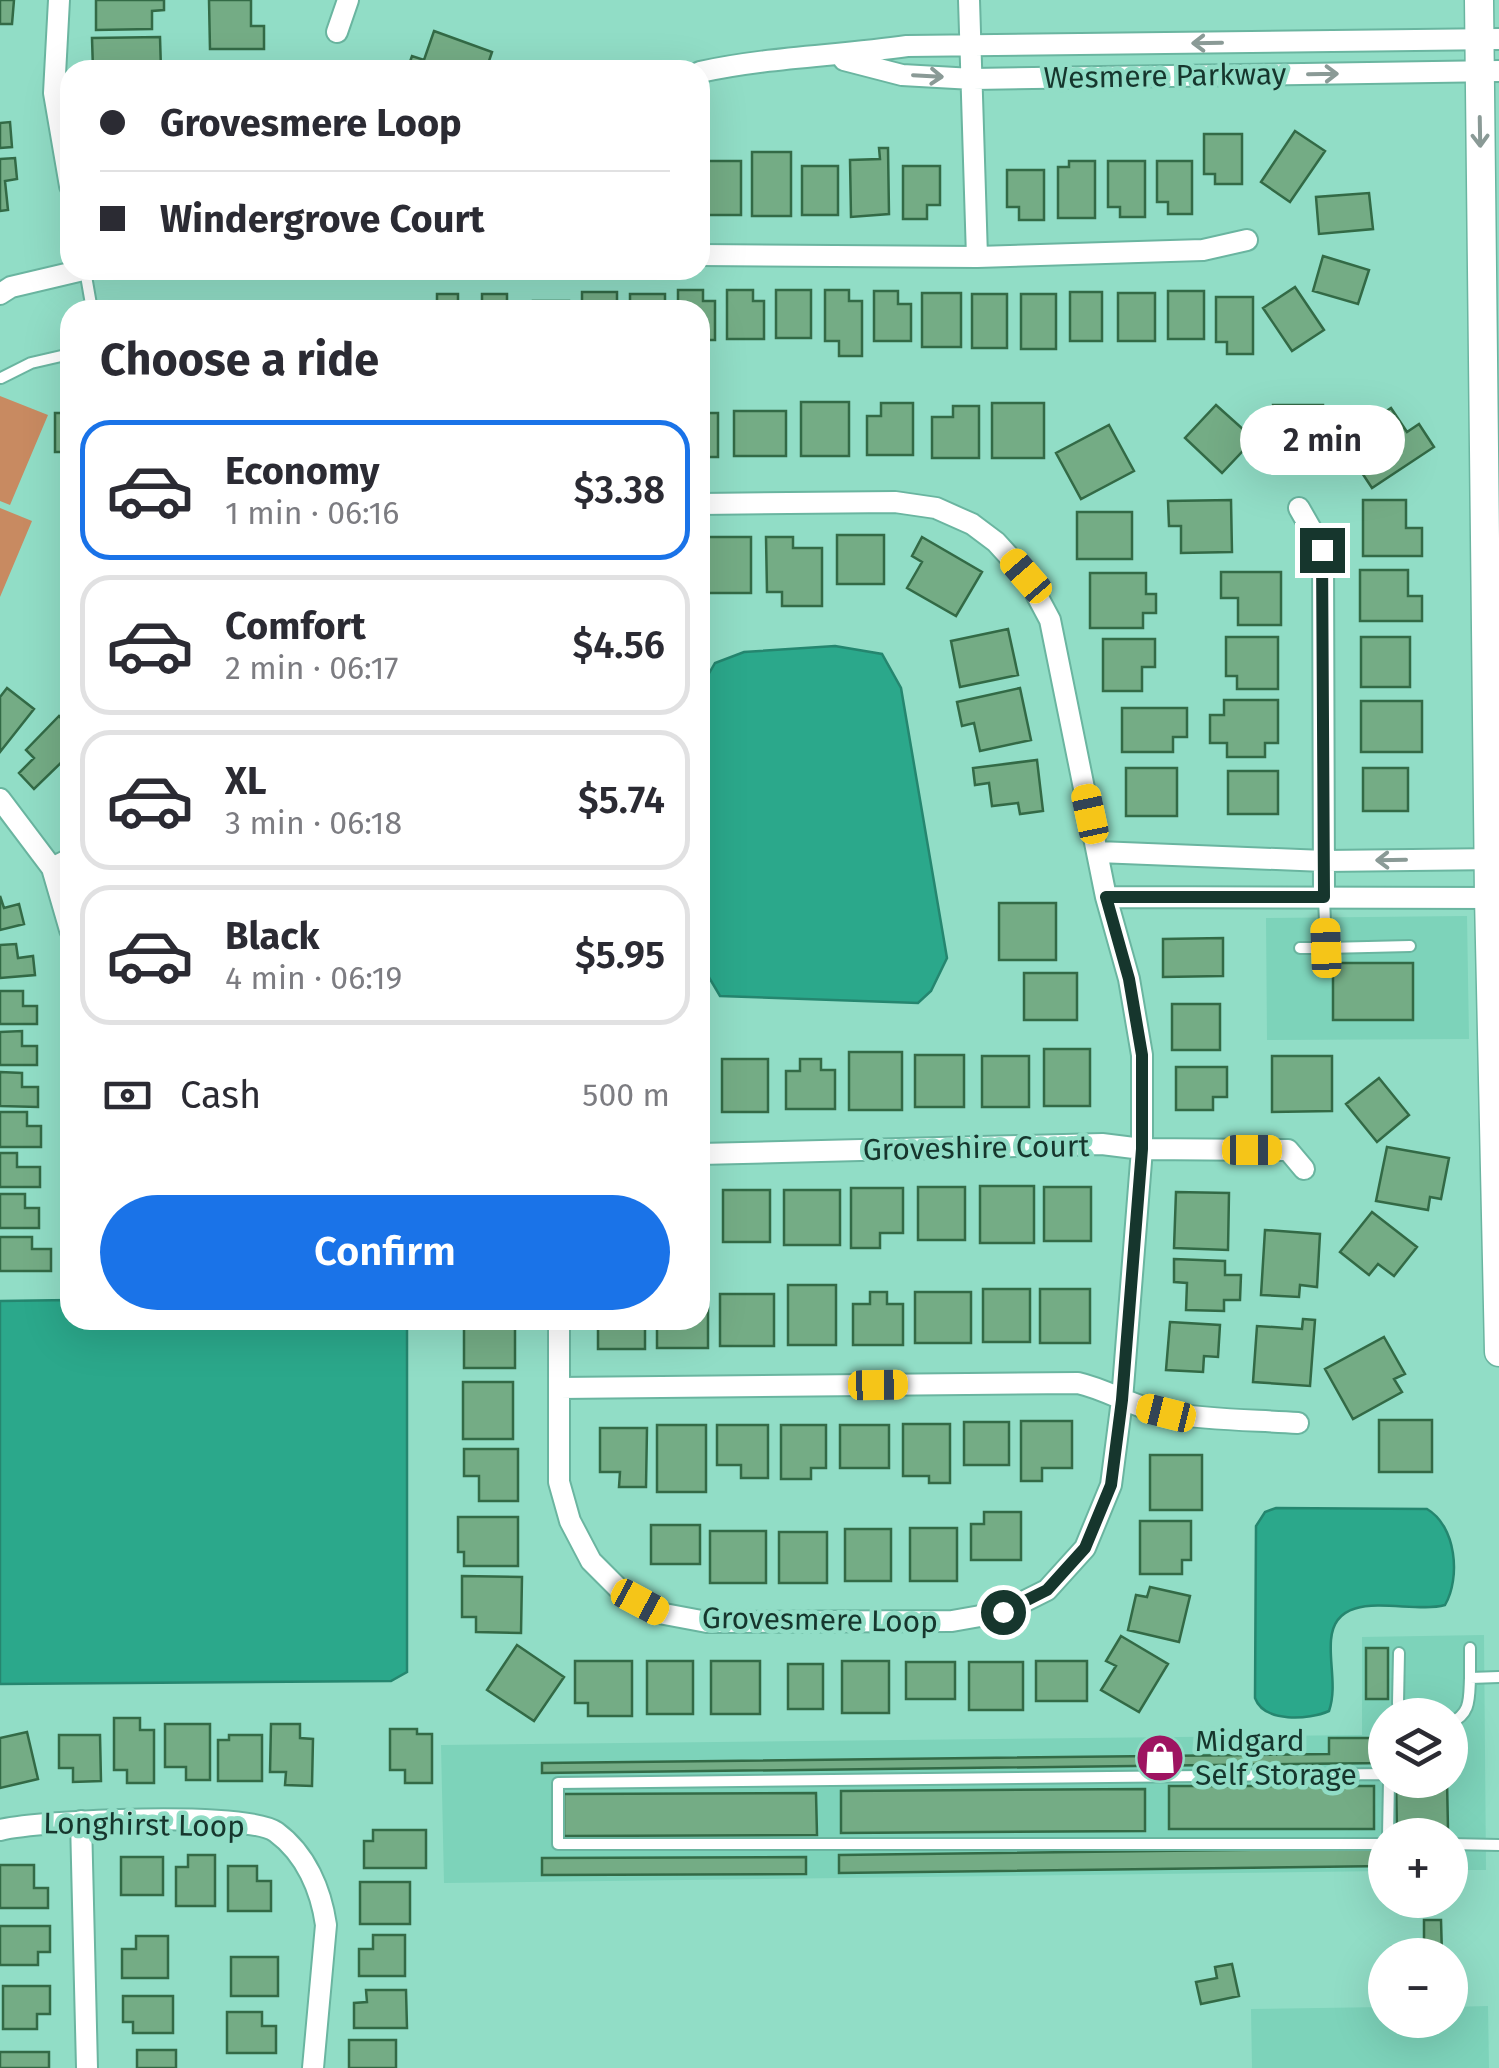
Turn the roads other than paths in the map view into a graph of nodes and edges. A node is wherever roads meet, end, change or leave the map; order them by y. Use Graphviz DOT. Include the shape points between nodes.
graph roads {
  1 [pos="60,0"];
  2 [pos="348,0"];
  3 [pos="968,0"];
  4 [pos="1479,0"];
  5 [pos="337,32"];
  6 [pos="1489,39"];
  7 [pos="972,48"];
  8 [pos="832,57"];
  9 [pos="710,70"];
  10 [pos="1489,71"];
  11 [pos="972,78"];
  12 [pos="60,128"];
  13 [pos="1247,240"];
  14 [pos="710,255"];
  15 [pos="977,257"];
  16 [pos="60,276"];
  17 [pos="0,294"];
  18 [pos="60,356"];
  19 [pos="1,378"];
  20 [pos="710,504"];
  21 [pos="1298,508"];
  22 [pos="0,799"];
  23 [pos="1098,852"];
  24 [pos="1494,859"];
  25 [pos="1324,861"];
  26 [pos="60,862"];
  27 [pos="1106,897"];
  28 [pos="1324,897"];
  29 [pos="1494,898"];
  30 [pos="1410,946"];
  31 [pos="1300,948"];
  32 [pos="1326,948"];
  33 [pos="1142,1149"];
  34 [pos="710,1154"];
  35 [pos="1304,1169"];
  36 [pos="559,1330"];
  37 [pos="1499,1352"];
  38 [pos="559,1388"];
  39 [pos="1122,1400"];
  40 [pos="1298,1424"];
  41 [pos="1470,1648"];
  42 [pos="1399,1652"];
  43 [pos="1499,1677"];
  44 [pos="1470,1678"];
  45 [pos="1398,1698"];
  46 [pos="1468,1708"];
  47 [pos="1368,1777"];
  48 [pos="80,1821"];
  49 [pos="0,1830"];
  50 [pos="1368,1844"];
  51 [pos="1468,1844"];
  52 [pos="1499,1844"];
  53 [pos="88,2068"];
  54 [pos="312,2068"];
  1 -- 12 [label="street" via="54,93"];
  2 -- 5 [label="street"];
  3 -- 7 [label="street"];
  4 -- 6 [label="main road"];
  6 -- 7 [label="street, Wesmere Parkway, one-way"];
  6 -- 10 [label="main road"];
  7 -- 8 [label="street, Wesmere Parkway" via="906,46"];
  7 -- 11 [label="street"];
  8 -- 9 [label="street, Wesmere Parkway"];
  8 -- 11 [label="street, Wesmere Parkway, one-way" via="902,75"];
  11 -- 10 [label="street, Wesmere Parkway, one-way"];
  10 -- 24 [label="main road, one-way"];
  11 -- 15 [label="street"];
  13 -- 15 [label="street" via="1203,250"];
  14 -- 15 [label="street"];
  16 -- 17 [label="street"];
  18 -- 19 [label="lane"];
  20 -- 23 [label="street, Grovesmere Loop" via="895,502 936,508 996,542 1026,576 1050,620"];
  21 -- 25 [label="street" via="1322,550"];
  22 -- 26 [label="street"];
  23 -- 25 [label="street"];
  23 -- 27 [label="street, Grovesmere Loop"];
  24 -- 25 [label="street, one-way"];
  24 -- 29 [label="main road"];
  25 -- 28 [label="street"];
  27 -- 28 [label="street"];
  27 -- 33 [label="street, Grovesmere Loop" via="1142,1055"];
  28 -- 29 [label="street"];
  28 -- 32 [label="lane"];
  29 -- 37 [label="main road"];
  30 -- 32 [label="lane"];
  31 -- 32 [label="lane"];
  33 -- 34 [label="street, Groveshire Court" via="1102,1144"];
  33 -- 35 [label="street, Groveshire Court" via="1288,1150"];
  33 -- 39 [label="street, Grovesmere Loop"];
  36 -- 38 [label="street, Grovesmere Loop"];
  38 -- 39 [label="street" via="1078,1384"];
  38 -- 39 [label="street, Grovesmere Loop" via="559,1482 591,1561 646,1606 707,1622 952,1622 1003,1612 1047,1590 1085,1548 1111,1485"];
  39 -- 40 [label="street" via="1166,1413"];
  41 -- 44 [label="lane"];
  42 -- 45 [label="lane"];
  43 -- 44 [label="lane"];
  44 -- 46 [label="lane"];
  47 -- 50 [label="lane" via="558,1782 558,1844"];
  48 -- 49 [label="street, Longhirst Loop"];
  48 -- 53 [label="street"];
  48 -- 54 [label="street, Longhirst Loop" via="226,1821 274,1830 288,1844 307,1866 326,1925"];
  51 -- 52 [label="lane"];
}
